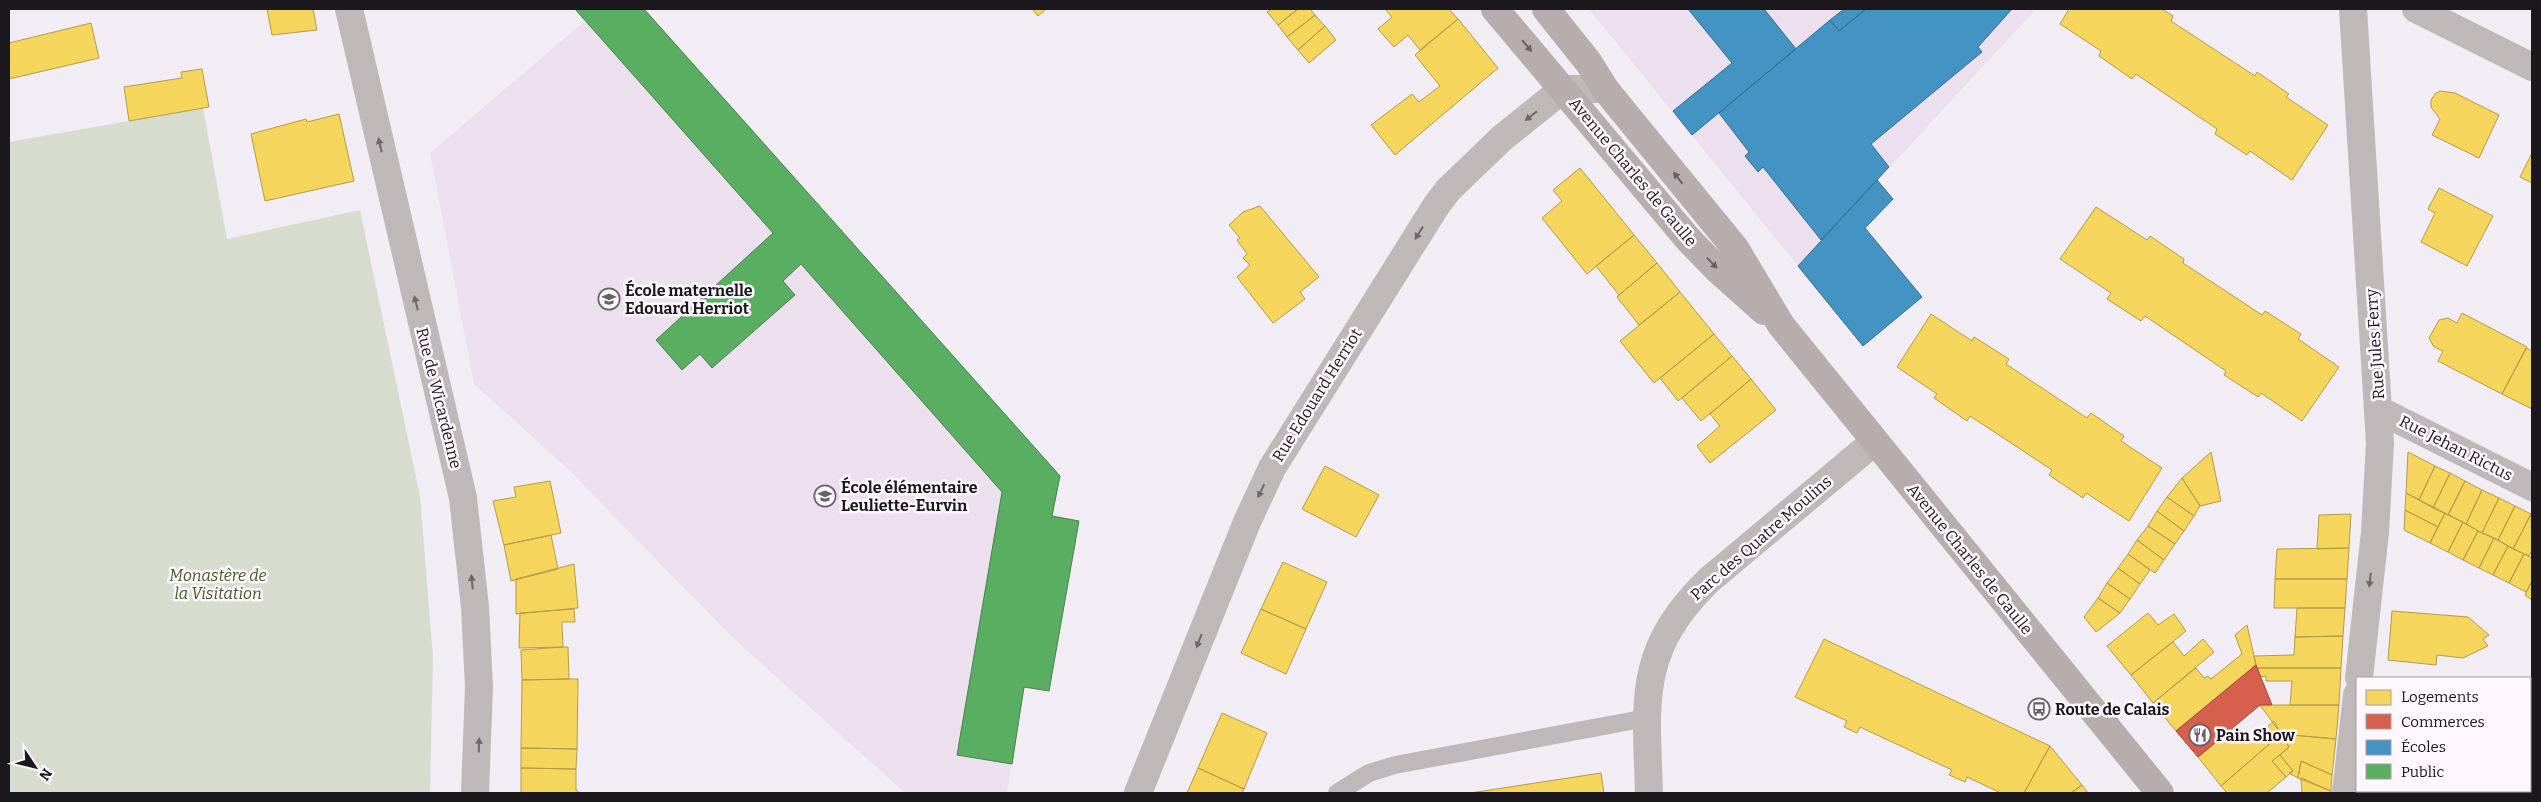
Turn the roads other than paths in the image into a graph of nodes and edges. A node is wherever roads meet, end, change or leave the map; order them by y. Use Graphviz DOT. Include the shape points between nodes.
graph roads {
  1 [pos="349,9"];
  2 [pos="1495,9"];
  3 [pos="1546,9"];
  4 [pos="2353,9"];
  5 [pos="2416,9"];
  6 [pos="2532,67"];
  7 [pos="1563,89"];
  8 [pos="1604,89"];
  9 [pos="1781,325"];
  10 [pos="2379,410"];
  11 [pos="1874,442"];
  12 [pos="2532,487"];
  13 [pos="2359,677"];
  14 [pos="2356,704"];
  15 [pos="1647,718"];
  16 [pos="476,793"];
  17 [pos="1138,793"];
  18 [pos="1337,793"];
  19 [pos="1649,793"];
  20 [pos="2160,793"];
  21 [pos="2346,793"];
  16 -- 1 [label="street, Rue de Wicardenne, one-way" via="479,686 475,608 463,498"];
  2 -- 7 [label="main road, Avenue Charles de Gaulle, one-way"];
  3 -- 8 [label="main road, Avenue Charles de Gaulle" via="1590,63"];
  4 -- 10 [label="street, Rue Jules Ferry"];
  5 -- 6 [label="street"];
  7 -- 8 [label="street"];
  7 -- 9 [label="main road, Avenue Charles de Gaulle, one-way" via="1688,238 1717,269"];
  7 -- 17 [label="street, Rue Edouard Herriot, one-way" via="1501,139 1448,190 1285,445 1247,522"];
  9 -- 8 [label="main road, Avenue Charles de Gaulle, one-way" via="1735,248"];
  9 -- 11 [label="main road, Avenue Charles de Gaulle"];
  10 -- 12 [label="street, Rue Jehan Rictus"];
  10 -- 13 [label="street, Rue Jules Ferry, one-way" via="2380,476 2376,532"];
  11 -- 15 [label="street, Parc des Quatre Moulins" via="1692,597 1666,632 1659,649 1648,689"];
  11 -- 20 [label="main road, Avenue Charles de Gaulle"];
  14 -- 21 [label="street"];
  15 -- 18 [label="lane" via="1395,765 1369,773"];
  15 -- 19 [label="street, Parc des Quatre Moulins"];
}
